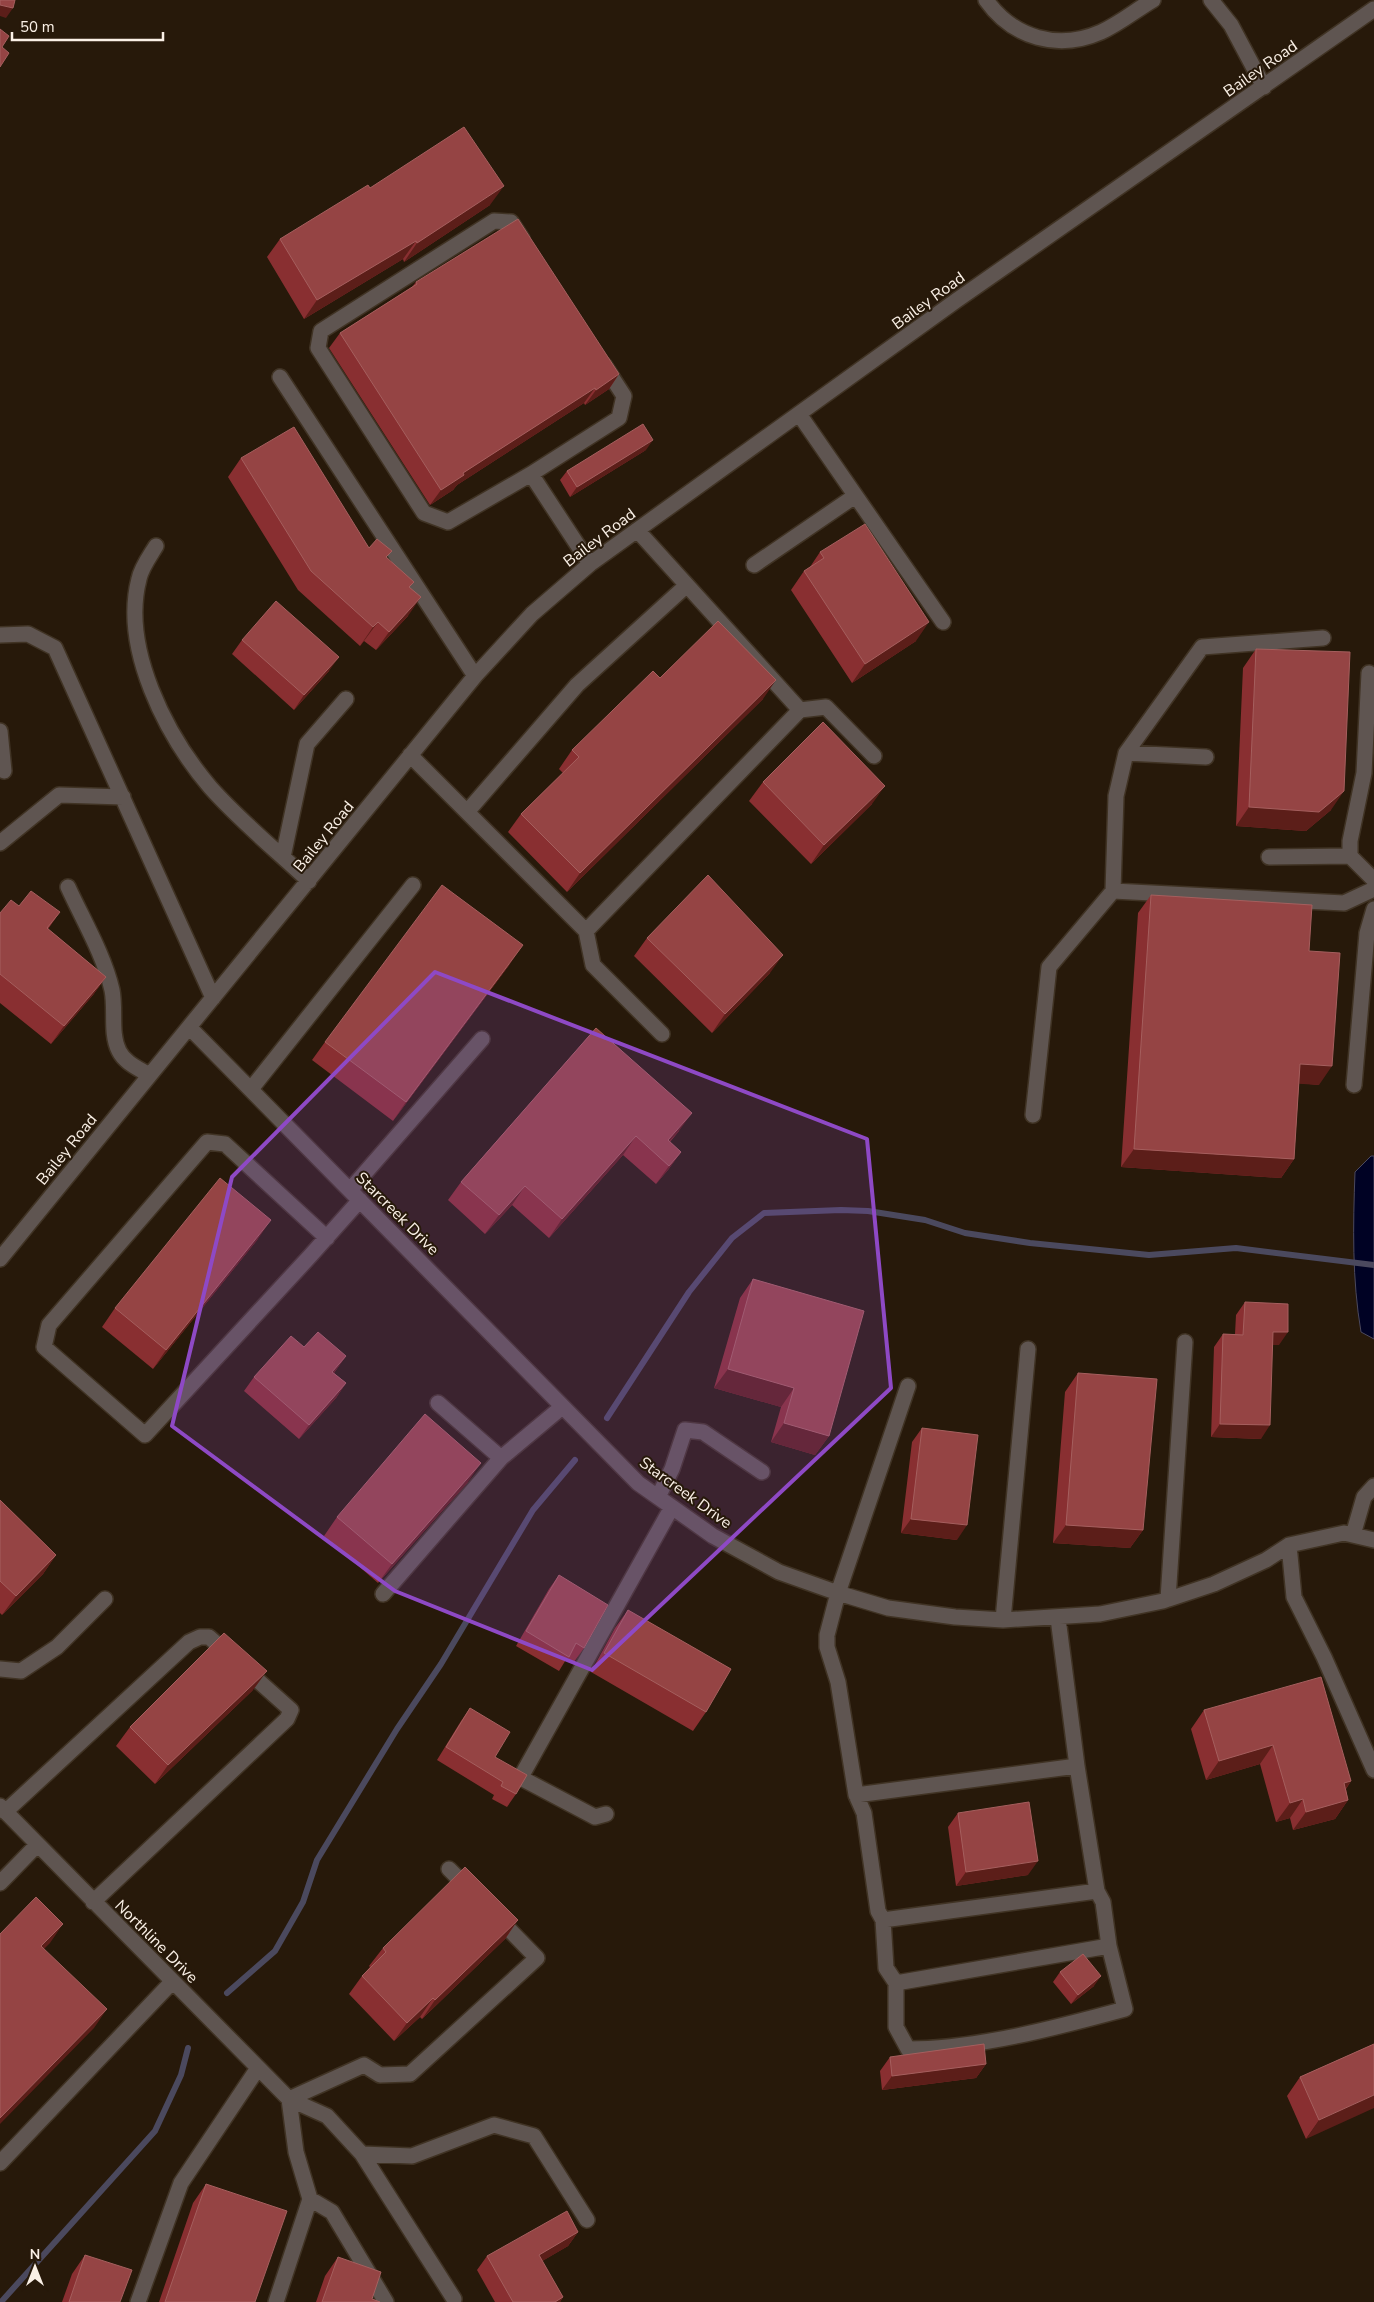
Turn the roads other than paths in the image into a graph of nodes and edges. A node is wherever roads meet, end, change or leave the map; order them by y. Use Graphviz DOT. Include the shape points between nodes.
graph roads {
  1 [pos="986,0"];
  2 [pos="1153,0"];
  3 [pos="1211,0"];
  4 [pos="1374,9"];
  5 [pos="1264,87"];
  6 [pos="532,256"];
  7 [pos="597,355"];
  8 [pos="280,377"];
  9 [pos="799,414"];
  10 [pos="531,474"];
  11 [pos="855,496"];
  12 [pos="638,530"];
  13 [pos="156,546"];
  14 [pos="590,564"];
  15 [pos="754,565"];
  16 [pos="687,585"];
  17 [pos="943,622"];
  18 [pos="0,635"];
  19 [pos="1323,638"];
  20 [pos="1369,673"];
  21 [pos="475,676"];
  22 [pos="346,699"];
  23 [pos="800,710"];
  24 [pos="0,731"];
  25 [pos="1126,753"];
  26 [pos="410,755"];
  27 [pos="874,756"];
  28 [pos="1206,757"];
  29 [pos="4,771"];
  30 [pos="122,797"];
  31 [pos="467,812"];
  32 [pos="0,843"];
  33 [pos="1350,856"];
  34 [pos="283,857"];
  35 [pos="1269,857"];
  36 [pos="1374,880"];
  37 [pos="309,881"];
  38 [pos="413,885"];
  39 [pos="68,887"];
  40 [pos="1374,889"];
  41 [pos="1113,892"];
  42 [pos="1374,909"];
  43 [pos="586,931"];
  44 [pos="213,998"];
  45 [pos="190,1028"];
  46 [pos="662,1034"];
  47 [pos="482,1039"];
  48 [pos="149,1075"];
  49 [pos="1354,1085"];
  50 [pos="251,1089"];
  51 [pos="1033,1115"];
  52 [pos="355,1195"];
  53 [pos="326,1238"];
  54 [pos="0,1259"];
  55 [pos="1186,1342"];
  56 [pos="1028,1349"];
  57 [pos="908,1386"];
  58 [pos="438,1403"];
  59 [pos="562,1407"];
  60 [pos="501,1458"];
  61 [pos="762,1472"];
  62 [pos="1374,1486"];
  63 [pos="658,1497"];
  64 [pos="672,1507"];
  65 [pos="1354,1535"];
  66 [pos="1374,1540"];
  67 [pos="1289,1545"];
  68 [pos="384,1594"];
  69 [pos="838,1594"];
  70 [pos="105,1599"];
  71 [pos="1168,1599"];
  72 [pos="1058,1618"];
  73 [pos="1003,1620"];
  74 [pos="0,1669"];
  75 [pos="1077,1766"];
  76 [pos="1374,1770"];
  77 [pos="856,1795"];
  78 [pos="3,1809"];
  79 [pos="606,1814"];
  80 [pos="37,1845"];
  81 [pos="449,1869"];
  82 [pos="0,1883"];
  83 [pos="1097,1890"];
  84 [pos="93,1902"];
  85 [pos="883,1920"];
  86 [pos="1109,1946"];
  87 [pos="172,1982"];
  88 [pos="896,1983"];
  89 [pos="258,2068"];
  90 [pos="289,2099"];
  91 [pos="362,2154"];
  92 [pos="0,2163"];
  93 [pos="310,2199"];
  94 [pos="587,2220"];
  95 [pos="454,2299"];
  96 [pos="138,2302"];
  97 [pos="276,2302"];
  98 [pos="386,2302"];
  1 -- 2 [label="street" via="1019,31 1040,40 1060,42 1101,32"];
  3 -- 5 [label="street" via="1231,25"];
  4 -- 5 [label="street, Bailey Road"];
  5 -- 9 [label="street, Bailey Road"];
  6 -- 10 [label="street" via="511,222 494,221 321,331 318,348 424,513 448,522"];
  7 -- 10 [label="street" via="624,396 618,418"];
  8 -- 21 [label="street"];
  9 -- 11 [label="street"];
  9 -- 12 [label="street, Bailey Road"];
  10 -- 14 [label="street"];
  11 -- 15 [label="street"];
  11 -- 17 [label="street"];
  12 -- 14 [label="street, Bailey Road"];
  12 -- 16 [label="street"];
  13 -- 34 [label="street" via="139,577 134,606 136,639 148,679 174,736 210,786"];
  14 -- 21 [label="street, Bailey Road" via="532,614"];
  16 -- 23 [label="street"];
  16 -- 31 [label="street" via="577,686"];
  18 -- 30 [label="street" via="28,634 56,648"];
  19 -- 25 [label="street" via="1202,648"];
  20 -- 33 [label="street" via="1364,774 1350,841"];
  21 -- 26 [label="street, Bailey Road"];
  22 -- 34 [label="street" via="307,744"];
  23 -- 27 [label="street" via="826,707"];
  23 -- 43 [label="street"];
  24 -- 29 [label="street"];
  25 -- 28 [label="street"];
  25 -- 41 [label="street" via="1116,796"];
  26 -- 31 [label="street"];
  26 -- 37 [label="street, Bailey Road"];
  30 -- 32 [label="street" via="59,795"];
  30 -- 44 [label="street"];
  31 -- 43 [label="street"];
  33 -- 35 [label="street"];
  33 -- 36 [label="street"];
  34 -- 37 [label="street"];
  37 -- 44 [label="street, Bailey Road"];
  38 -- 50 [label="street"];
  39 -- 48 [label="street" via="112,991 115,1040 119,1052 128,1063"];
  40 -- 41 [label="street" via="1344,902"];
  41 -- 51 [label="street" via="1048,967"];
  42 -- 49 [label="street" via="1368,934"];
  43 -- 46 [label="street" via="593,965"];
  44 -- 45 [label="street, Bailey Road"];
  45 -- 48 [label="street, Bailey Road"];
  45 -- 50 [label="street, Starcreek Drive"];
  47 -- 52 [label="street"];
  48 -- 54 [label="street, Bailey Road"];
  50 -- 52 [label="street, Starcreek Drive"];
  52 -- 53 [label="street"];
  52 -- 59 [label="street, Starcreek Drive"];
  53 -- 53 [label="street" via="145,1435 44,1348 49,1325 208,1142 225,1144"];
  55 -- 71 [label="street"];
  56 -- 73 [label="street"];
  57 -- 69 [label="street"];
  58 -- 60 [label="street"];
  59 -- 60 [label="street"];
  59 -- 63 [label="street, Starcreek Drive" via="638,1482"];
  60 -- 68 [label="street"];
  61 -- 63 [label="street" via="704,1432 684,1430 672,1469"];
  62 -- 65 [label="street" via="1364,1497"];
  63 -- 64 [label="street, Starcreek Drive"];
  64 -- 69 [label="street, Starcreek Drive" via="712,1536 779,1572"];
  64 -- 79 [label="street" via="522,1775 523,1779 595,1817"];
  65 -- 66 [label="street"];
  65 -- 67 [label="street" via="1344,1533"];
  67 -- 71 [label="street, Starcreek Drive" via="1241,1572"];
  67 -- 76 [label="street" via="1294,1598"];
  69 -- 73 [label="street, Starcreek Drive" via="888,1608"];
  69 -- 77 [label="street" via="827,1647 838,1682"];
  70 -- 74 [label="street" via="56,1646 21,1671"];
  71 -- 72 [label="street, Starcreek Drive" via="1100,1614"];
  72 -- 73 [label="street, Starcreek Drive"];
  72 -- 75 [label="street"];
  75 -- 77 [label="street"];
  75 -- 83 [label="street"];
  77 -- 85 [label="street" via="864,1812 878,1911"];
  78 -- 80 [label="street, Northline Drive"];
  78 -- 84 [label="street" via="189,1642 200,1637 209,1638 290,1710 287,1720"];
  80 -- 82 [label="street"];
  80 -- 84 [label="street, Northline Drive"];
  81 -- 90 [label="street" via="537,1958 410,2074 380,2075 364,2065"];
  83 -- 85 [label="street"];
  83 -- 86 [label="street" via="1103,1902"];
  84 -- 87 [label="street, Northline Drive"];
  85 -- 88 [label="street" via="886,1968"];
  86 -- 88 [label="street"];
  86 -- 88 [label="street" via="1125,2010 1065,2026 938,2049 908,2049 896,2027"];
  87 -- 89 [label="street, Northline Drive"];
  87 -- 92 [label="street"];
  89 -- 90 [label="street, Northline Drive"];
  89 -- 96 [label="street" via="181,2183"];
  90 -- 91 [label="street" via="327,2116"];
  90 -- 93 [label="street" via="296,2152"];
  91 -- 94 [label="street" via="412,2156 494,2125 534,2136"];
  91 -- 95 [label="street"];
  93 -- 97 [label="street"];
  93 -- 98 [label="street" via="332,2212"];
}
